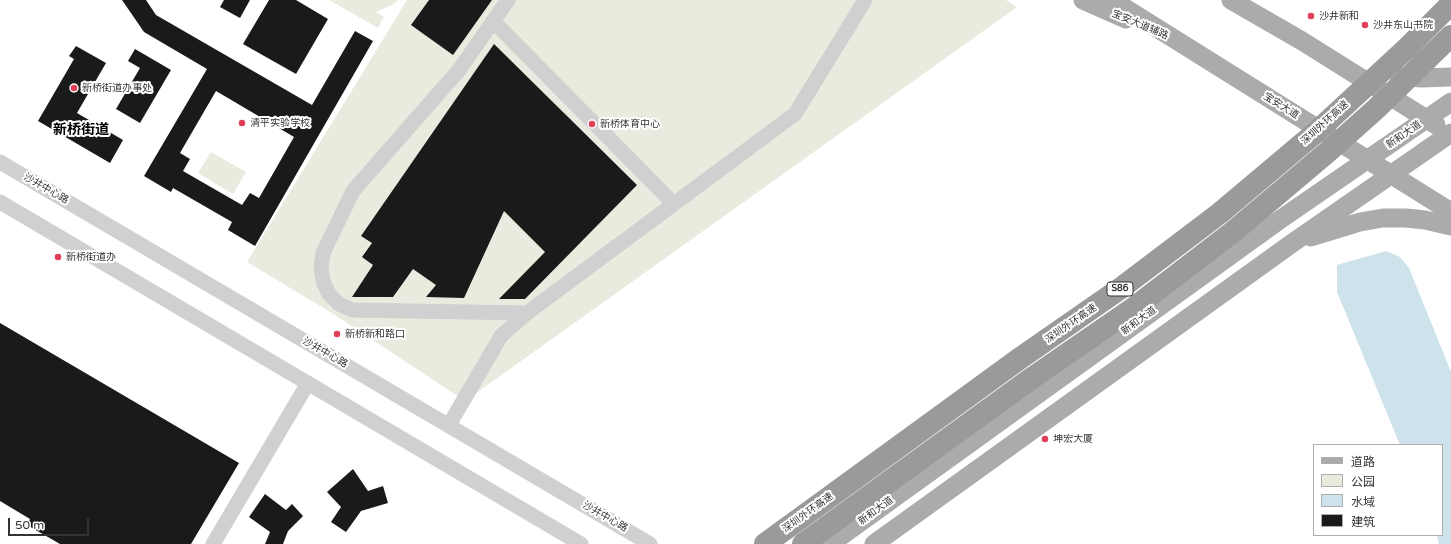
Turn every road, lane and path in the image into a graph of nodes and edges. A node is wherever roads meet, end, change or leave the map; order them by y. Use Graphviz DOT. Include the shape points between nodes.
graph roads {
  1 [pos="508,0"];
  2 [pos="865,0"];
  3 [pos="1083,0"];
  4 [pos="1112,0"];
  5 [pos="1231,0"];
  6 [pos="1250,0"];
  7 [pos="1451,4"];
  8 [pos="493,21"];
  9 [pos="1451,36"];
  10 [pos="1174,40"];
  11 [pos="1302,42"];
  12 [pos="1320,53"];
  13 [pos="1451,77"];
  14 [pos="1451,102"];
  15 [pos="1284,108"];
  16 [pos="1426,119"];
  17 [pos="1451,133"];
  18 [pos="1368,160"];
  19 [pos="0,162"];
  20 [pos="1391,174"];
  21 [pos="0,202"];
  22 [pos="674,204"];
  23 [pos="1451,212"];
  24 [pos="1278,221"];
  25 [pos="1451,226"];
  26 [pos="1291,244"];
  27 [pos="487,312"];
  28 [pos="527,313"];
  29 [pos="501,336"];
  30 [pos="308,383"];
  31 [pos="449,425"];
  32 [pos="213,544"];
  33 [pos="582,544"];
  34 [pos="650,544"];
  35 [pos="765,544"];
  36 [pos="803,544"];
  37 [pos="830,544"];
  38 [pos="874,544"];
  1 -- 8 [label="street"];
  2 -- 22 [label="street" via="795,114"];
  3 -- 10 [label="main road, 宝安大道辅路"];
  4 -- 10 [label="main road, 宝安大道"];
  5 -- 11 [label="main road"];
  6 -- 11 [label="main road"];
  7 -- 35 [label="highway, 深圳外环高速 / S86, bridge" via="1327,122 1220,213 1122,288 1019,359"];
  8 -- 22 [label="street"];
  8 -- 27 [label="street" via="459,70 353,191 323,253 320,267 322,281 329,294 339,304 352,310"];
  9 -- 36 [label="highway, S86, bridge" via="1330,150 1228,235 1135,307 1032,378"];
  10 -- 15 [label="main road, 宝安大道"];
  11 -- 12 [label="main road"];
  12 -- 13 [label="main road" via="1385,73 1421,78"];
  12 -- 16 [label="main road"];
  14 -- 16 [label="main road, 新和大道"];
  15 -- 18 [label="main road, 宝安大道"];
  15 -- 24 [label="main road" via="1302,135 1308,153 1308,166 1307,179 1299,197 1288,213"];
  16 -- 17 [label="main road"];
  16 -- 18 [label="main road, 新和大道"];
  17 -- 20 [label="main road"];
  18 -- 20 [label="main road, 宝安大道"];
  18 -- 24 [label="main road, 新和大道"];
  19 -- 31 [label="street, 沙井中心路"];
  20 -- 23 [label="main road, 宝安大道"];
  20 -- 26 [label="main road"];
  21 -- 30 [label="street"];
  22 -- 28 [label="street"];
  24 -- 37 [label="main road, 新和大道"];
  25 -- 26 [label="main road" via="1425,220 1383,218 1360,222"];
  26 -- 38 [label="main road"];
  27 -- 28 [label="street"];
  27 -- 29 [label="street"];
  28 -- 29 [label="street"];
  29 -- 31 [label="street"];
  30 -- 32 [label="street"];
  30 -- 33 [label="street"];
  31 -- 34 [label="street, 沙井中心路"];
}
